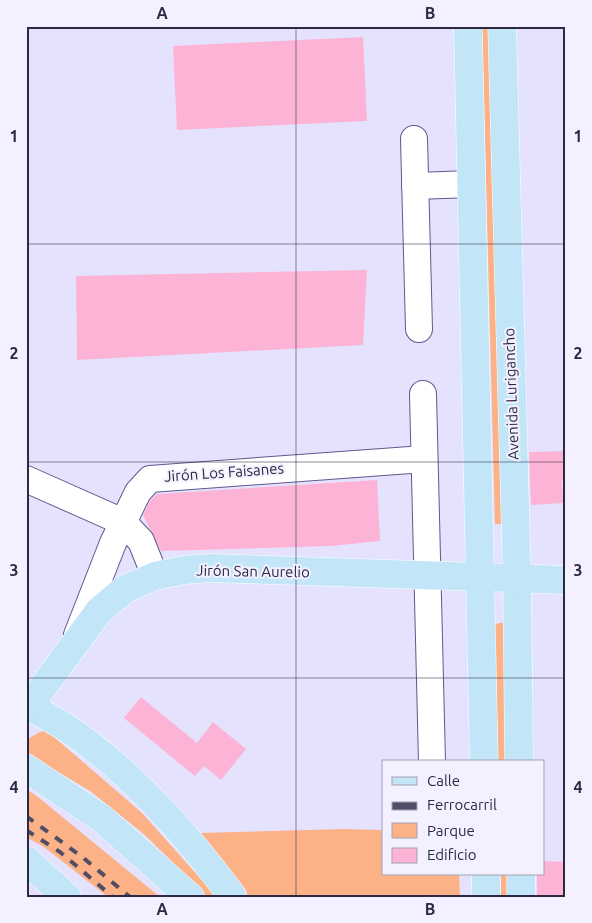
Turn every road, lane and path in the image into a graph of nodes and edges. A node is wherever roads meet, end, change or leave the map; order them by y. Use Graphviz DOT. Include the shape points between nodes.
graph roads {
  1 [pos="468,26"];
  2 [pos="502,26"];
  3 [pos="414,139"];
  4 [pos="472,184"];
  5 [pos="415,186"];
  6 [pos="419,330"];
  7 [pos="423,394"];
  8 [pos="424,459"];
  9 [pos="26,479"];
  10 [pos="123,522"];
  11 [pos="155,576"];
  12 [pos="428,577"];
  13 [pos="481,579"];
  14 [pos="517,579"];
  15 [pos="566,580"];
  16 [pos="73,646"];
  17 [pos="28,707"];
  18 [pos="432,760"];
  19 [pos="484,760"];
  20 [pos="519,760"];
  21 [pos="26,768"];
  22 [pos="26,860"];
  23 [pos="486,876"];
  24 [pos="521,876"];
  25 [pos="67,897"];
  26 [pos="190,897"];
  27 [pos="233,897"];
  28 [pos="486,897"];
  29 [pos="521,897"];
  1 -- 4 [label="main road"];
  2 -- 14 [label="main road, Avenida Lurigancho"];
  3 -- 5 [label="street"];
  4 -- 5 [label="street"];
  4 -- 13 [label="main road"];
  5 -- 6 [label="street"];
  7 -- 8 [label="street"];
  8 -- 10 [label="street, Jirón Los Faisanes" via="154,477 138,492"];
  8 -- 12 [label="street"];
  9 -- 10 [label="street"];
  10 -- 11 [label="street" via="141,541"];
  10 -- 16 [label="street, Jirón Los Faisanes"];
  11 -- 12 [label="main road, Jirón San Aurelio" via="211,568"];
  11 -- 16 [label="main road, Jirón San Aurelio" via="124,589 99,611"];
  12 -- 13 [label="main road, Jirón San Aurelio"];
  12 -- 18 [label="street"];
  13 -- 14 [label="main road, Jirón San Aurelio"];
  13 -- 19 [label="main road"];
  14 -- 15 [label="main road, Jirón San Aurelio"];
  14 -- 20 [label="main road, Avenida Lurigancho"];
  16 -- 17 [label="main road, Jirón San Aurelio"];
  17 -- 27 [label="main road" via="81,738 148,794 181,830"];
  21 -- 26 [label="main road" via="101,818"];
  22 -- 25 [label="main road"];
  23 -- 28 [label="main road"];
  24 -- 29 [label="main road"];
}
